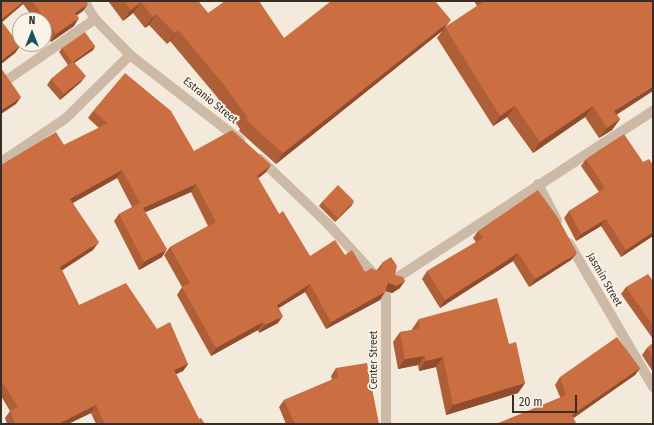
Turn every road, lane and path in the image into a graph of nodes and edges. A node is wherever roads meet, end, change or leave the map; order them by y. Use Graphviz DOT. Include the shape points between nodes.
graph roads {
  1 [pos="84,1"];
  2 [pos="96,19"];
  3 [pos="130,55"];
  4 [pos="7,80"];
  5 [pos="653,111"];
  6 [pos="1,162"];
  7 [pos="538,184"];
  8 [pos="372,272"];
  9 [pos="395,279"];
  10 [pos="386,296"];
  11 [pos="653,386"];
  12 [pos="386,424"];
  1 -- 2 [label="street, Estranio Street"];
  2 -- 3 [label="street, Estranio Street"];
  2 -- 4 [label="street"];
  3 -- 6 [label="street" via="66,118"];
  3 -- 8 [label="street, Estranio Street" via="244,143 328,224"];
  5 -- 7 [label="street"];
  7 -- 9 [label="street"];
  7 -- 11 [label="street, Jasmin Street" via="578,260"];
  10 -- 12 [label="street, Center Street"];
}
